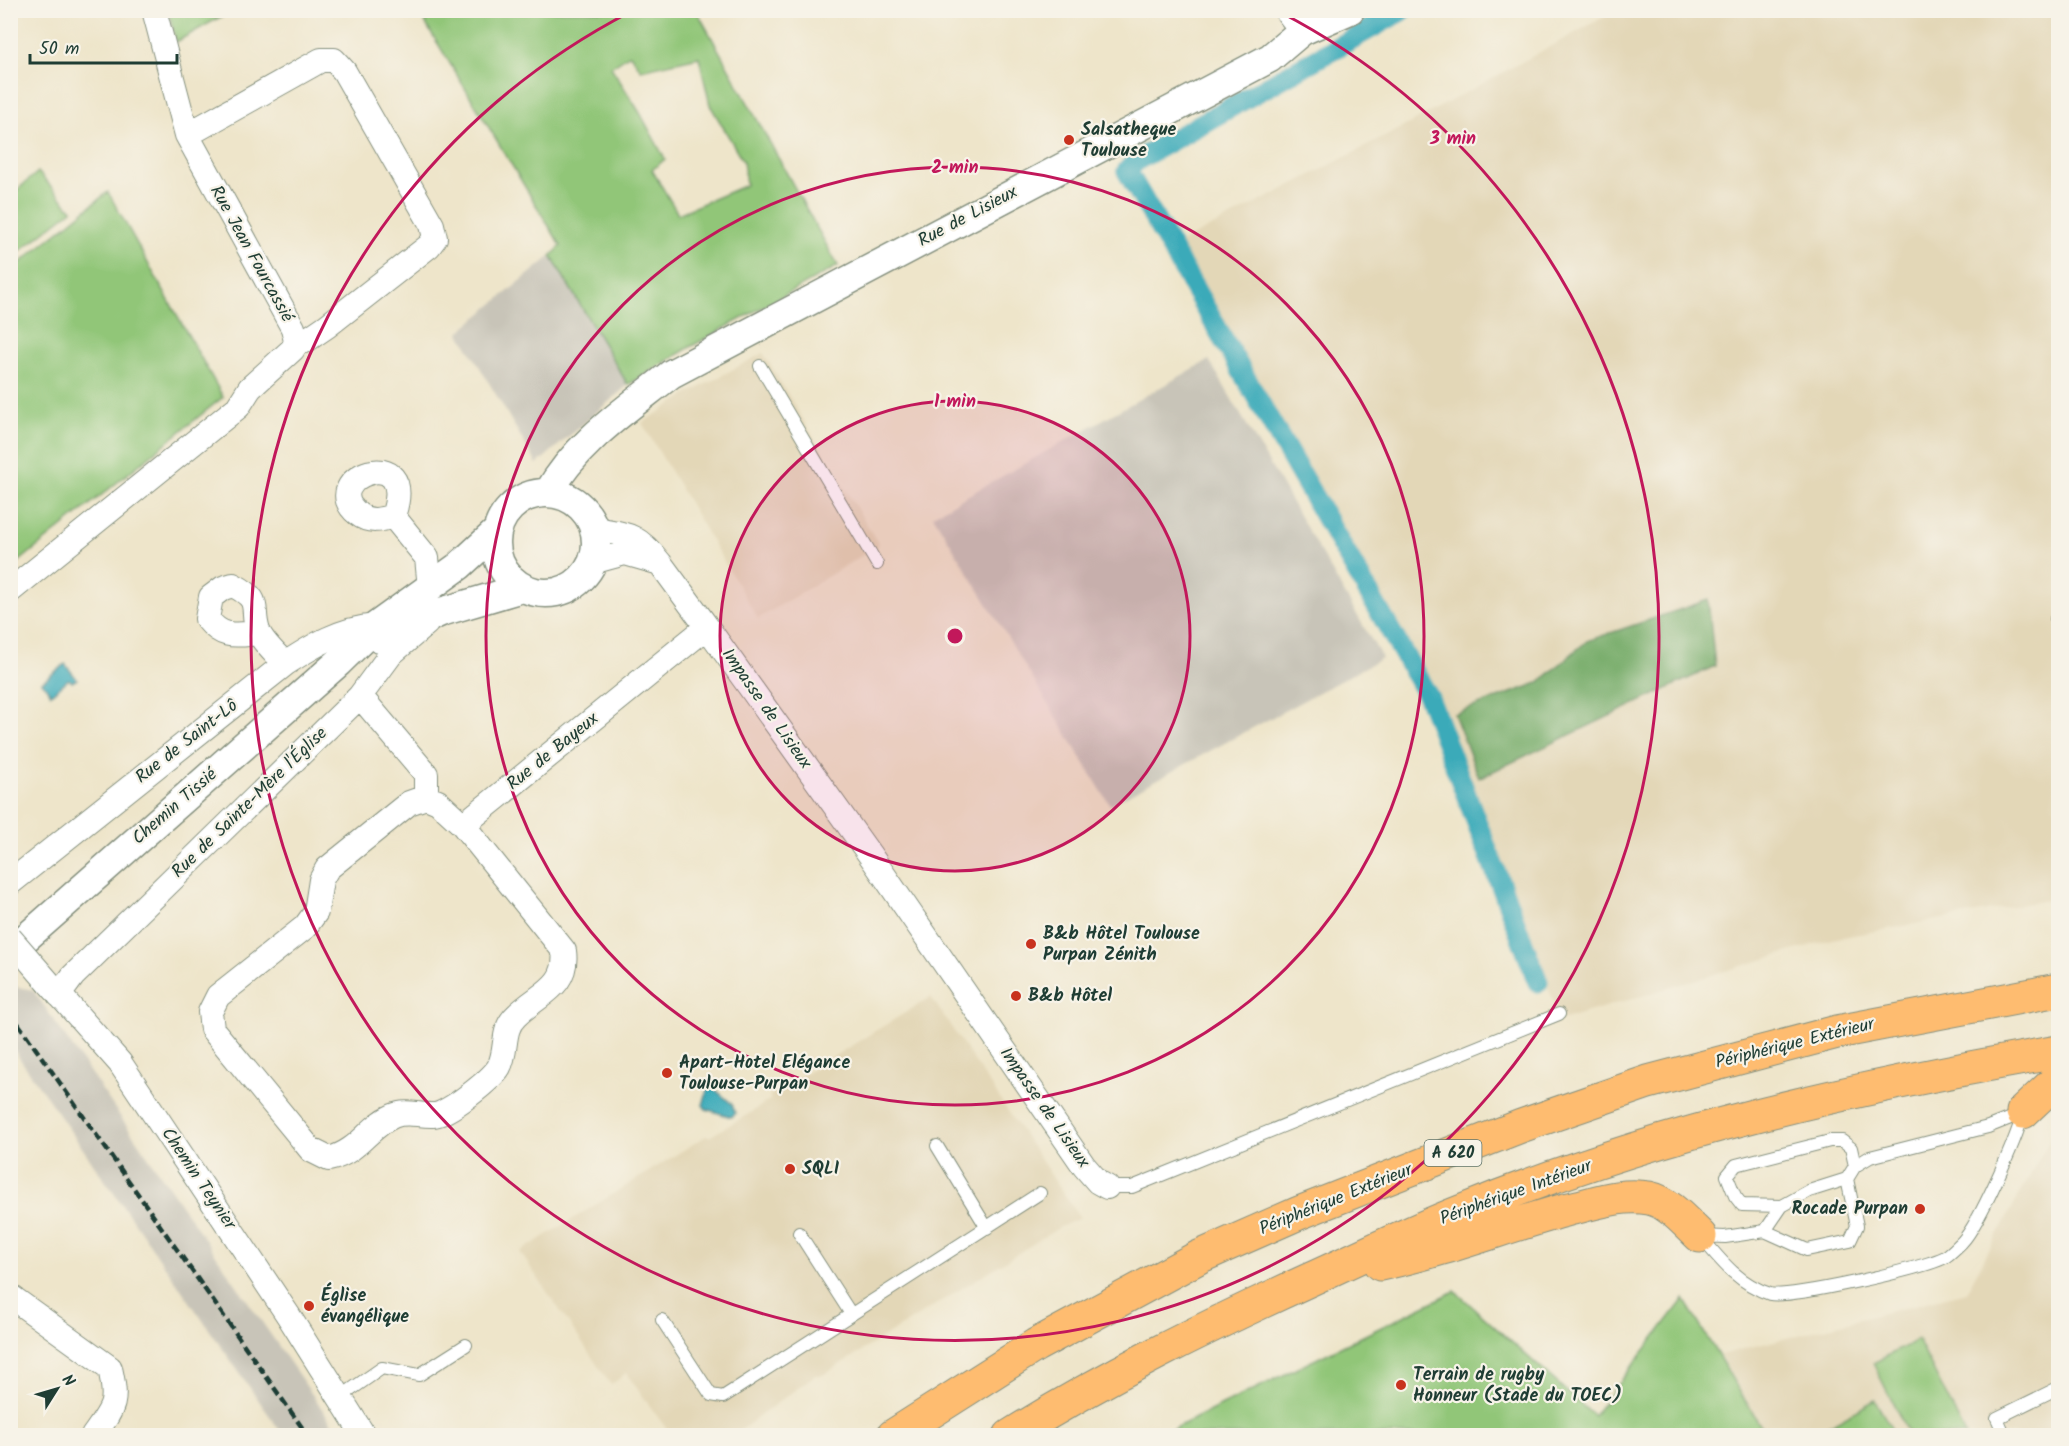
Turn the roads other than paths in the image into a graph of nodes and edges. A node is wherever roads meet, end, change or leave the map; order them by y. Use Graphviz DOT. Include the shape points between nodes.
graph roads {
  1 [pos="154,10"];
  2 [pos="1350,10"];
  3 [pos="1294,21"];
  4 [pos="187,135"];
  5 [pos="296,341"];
  6 [pos="760,366"];
  7 [pos="592,436"];
  8 [pos="548,493"];
  9 [pos="576,503"];
  10 [pos="393,516"];
  11 [pos="594,528"];
  12 [pos="496,531"];
  13 [pos="427,558"];
  14 [pos="592,562"];
  15 [pos="660,563"];
  16 [pos="877,564"];
  17 [pos="459,566"];
  18 [pos="522,588"];
  19 [pos="10,591"];
  20 [pos="435,600"];
  21 [pos="376,626"];
  22 [pos="707,627"];
  23 [pos="259,633"];
  24 [pos="339,662"];
  25 [pos="285,664"];
  26 [pos="360,696"];
  27 [pos="426,797"];
  28 [pos="463,825"];
  29 [pos="10,883"];
  30 [pos="10,938"];
  31 [pos="10,952"];
  32 [pos="54,989"];
  33 [pos="2058,990"];
  34 [pos="1559,1014"];
  35 [pos="2058,1052"];
  36 [pos="2058,1079"];
  37 [pos="2024,1113"];
  38 [pos="938,1146"];
  39 [pos="1855,1166"];
  40 [pos="1847,1179"];
  41 [pos="1107,1187"];
  42 [pos="1040,1194"];
  43 [pos="1782,1206"];
  44 [pos="987,1228"];
  45 [pos="1766,1231"];
  46 [pos="800,1233"];
  47 [pos="1700,1236"];
  48 [pos="1317,1276"];
  49 [pos="10,1296"];
  50 [pos="851,1314"];
  51 [pos="662,1320"];
  52 [pos="466,1345"];
  53 [pos="2058,1388"];
  54 [pos="339,1398"];
  55 [pos="93,1436"];
  56 [pos="364,1436"];
  57 [pos="893,1436"];
  58 [pos="1010,1436"];
  59 [pos="2005,1436"];
  1 -- 4 [label="street, Rue Jean Fourcassié"];
  2 -- 3 [label="street, Rue de Lisieux"];
  3 -- 7 [label="street, Rue de Lisieux" via="1270,58 671,375"];
  4 -- 5 [label="street, Rue Jean Fourcassié" via="293,328"];
  4 -- 5 [label="street" via="321,60 334,60 432,225 435,238 429,246 327,326 305,341"];
  5 -- 19 [label="street, Rue Jean Fourcassié" via="293,350 250,388 238,407"];
  6 -- 16 [label="lane"];
  7 -- 8 [label="street, Rue de Lisieux"];
  7 -- 9 [label="street"];
  8 -- 9 [label="street" via="560,494"];
  8 -- 12 [label="street" via="532,494 517,501"];
  9 -- 11 [label="street"];
  10 -- 13 [label="street"];
  11 -- 14 [label="street"];
  11 -- 15 [label="street" via="645,543"];
  12 -- 17 [label="street, Chemin Tissié"];
  12 -- 18 [label="street" via="501,567"];
  13 -- 17 [label="street"];
  13 -- 20 [label="street"];
  14 -- 15 [label="street" via="625,553"];
  14 -- 18 [label="street" via="580,580 564,590 542,593"];
  15 -- 22 [label="street"];
  17 -- 20 [label="street, Chemin Tissié"];
  18 -- 20 [label="street, Chemin Tissié"];
  20 -- 21 [label="street, Chemin Tissié"];
  20 -- 24 [label="street, Chemin Tissié" via="404,627"];
  20 -- 26 [label="street, Rue de Sainte-Mère l'Église"];
  21 -- 24 [label="street, Chemin Tissié"];
  21 -- 25 [label="street, Rue de Saint-Lô" via="357,627 321,640"];
  22 -- 28 [label="street, Rue de Bayeux"];
  22 -- 41 [label="street, Impasse de Lisieux" via="870,855 1084,1167"];
  23 -- 25 [label="street"];
  24 -- 31 [label="street, Chemin Tissié"];
  25 -- 29 [label="street, Rue de Saint-Lô"];
  26 -- 27 [label="street" via="426,774"];
  26 -- 32 [label="street, Rue de Sainte-Mère l'Église" via="81,969"];
  27 -- 28 [label="street" via="438,802"];
  27 -- 28 [label="street" via="409,803 327,870 321,880 316,912 305,927 218,996 210,1012 212,1029 311,1150 329,1158 346,1154 392,1116 436,1116 452,1109 498,1068 506,1030 514,1017 558,982 566,968 564,951"];
  30 -- 32 [label="street, Chemin Teynier, bridge"];
  32 -- 54 [label="street, Chemin Teynier" via="120,1063"];
  33 -- 57 [label="highway, Périphérique Extérieur / A 620" via="1838,1032 1648,1082 1521,1126 1299,1213 1199,1257 1035,1345"];
  34 -- 41 [label="lane, Impasse de Lisieux" via="1132,1187"];
  35 -- 48 [label="highway, Périphérique Intérieur" via="1912,1077 1777,1108 1667,1139 1461,1211"];
  36 -- 37 [label="highway"];
  37 -- 39 [label="lane" via="1989,1127 1870,1157"];
  37 -- 47 [label="lane" via="1977,1219 1963,1241 1945,1257 1823,1288 1774,1295 1730,1272"];
  38 -- 44 [label="lane"];
  39 -- 40 [label="lane"];
  39 -- 43 [label="lane" via="1851,1148 1842,1141 1736,1165 1727,1176 1742,1205"];
  40 -- 43 [label="lane" via="1809,1191"];
  40 -- 45 [label="lane" via="1857,1226 1850,1240 1807,1250"];
  42 -- 44 [label="lane"];
  43 -- 45 [label="lane"];
  44 -- 50 [label="lane"];
  45 -- 47 [label="lane"];
  46 -- 50 [label="lane"];
  47 -- 48 [label="highway" via="1667,1206 1651,1198 1622,1196 1524,1221 1403,1259"];
  48 -- 58 [label="highway, Périphérique Intérieur" via="1201,1329"];
  49 -- 55 [label="street" via="110,1368 116,1395 110,1412"];
  50 -- 51 [label="lane" via="723,1397 711,1395"];
  52 -- 54 [label="lane" via="419,1375 382,1368"];
  53 -- 59 [label="lane" via="1997,1418"];
  54 -- 56 [label="street, Chemin Teynier"];
}
